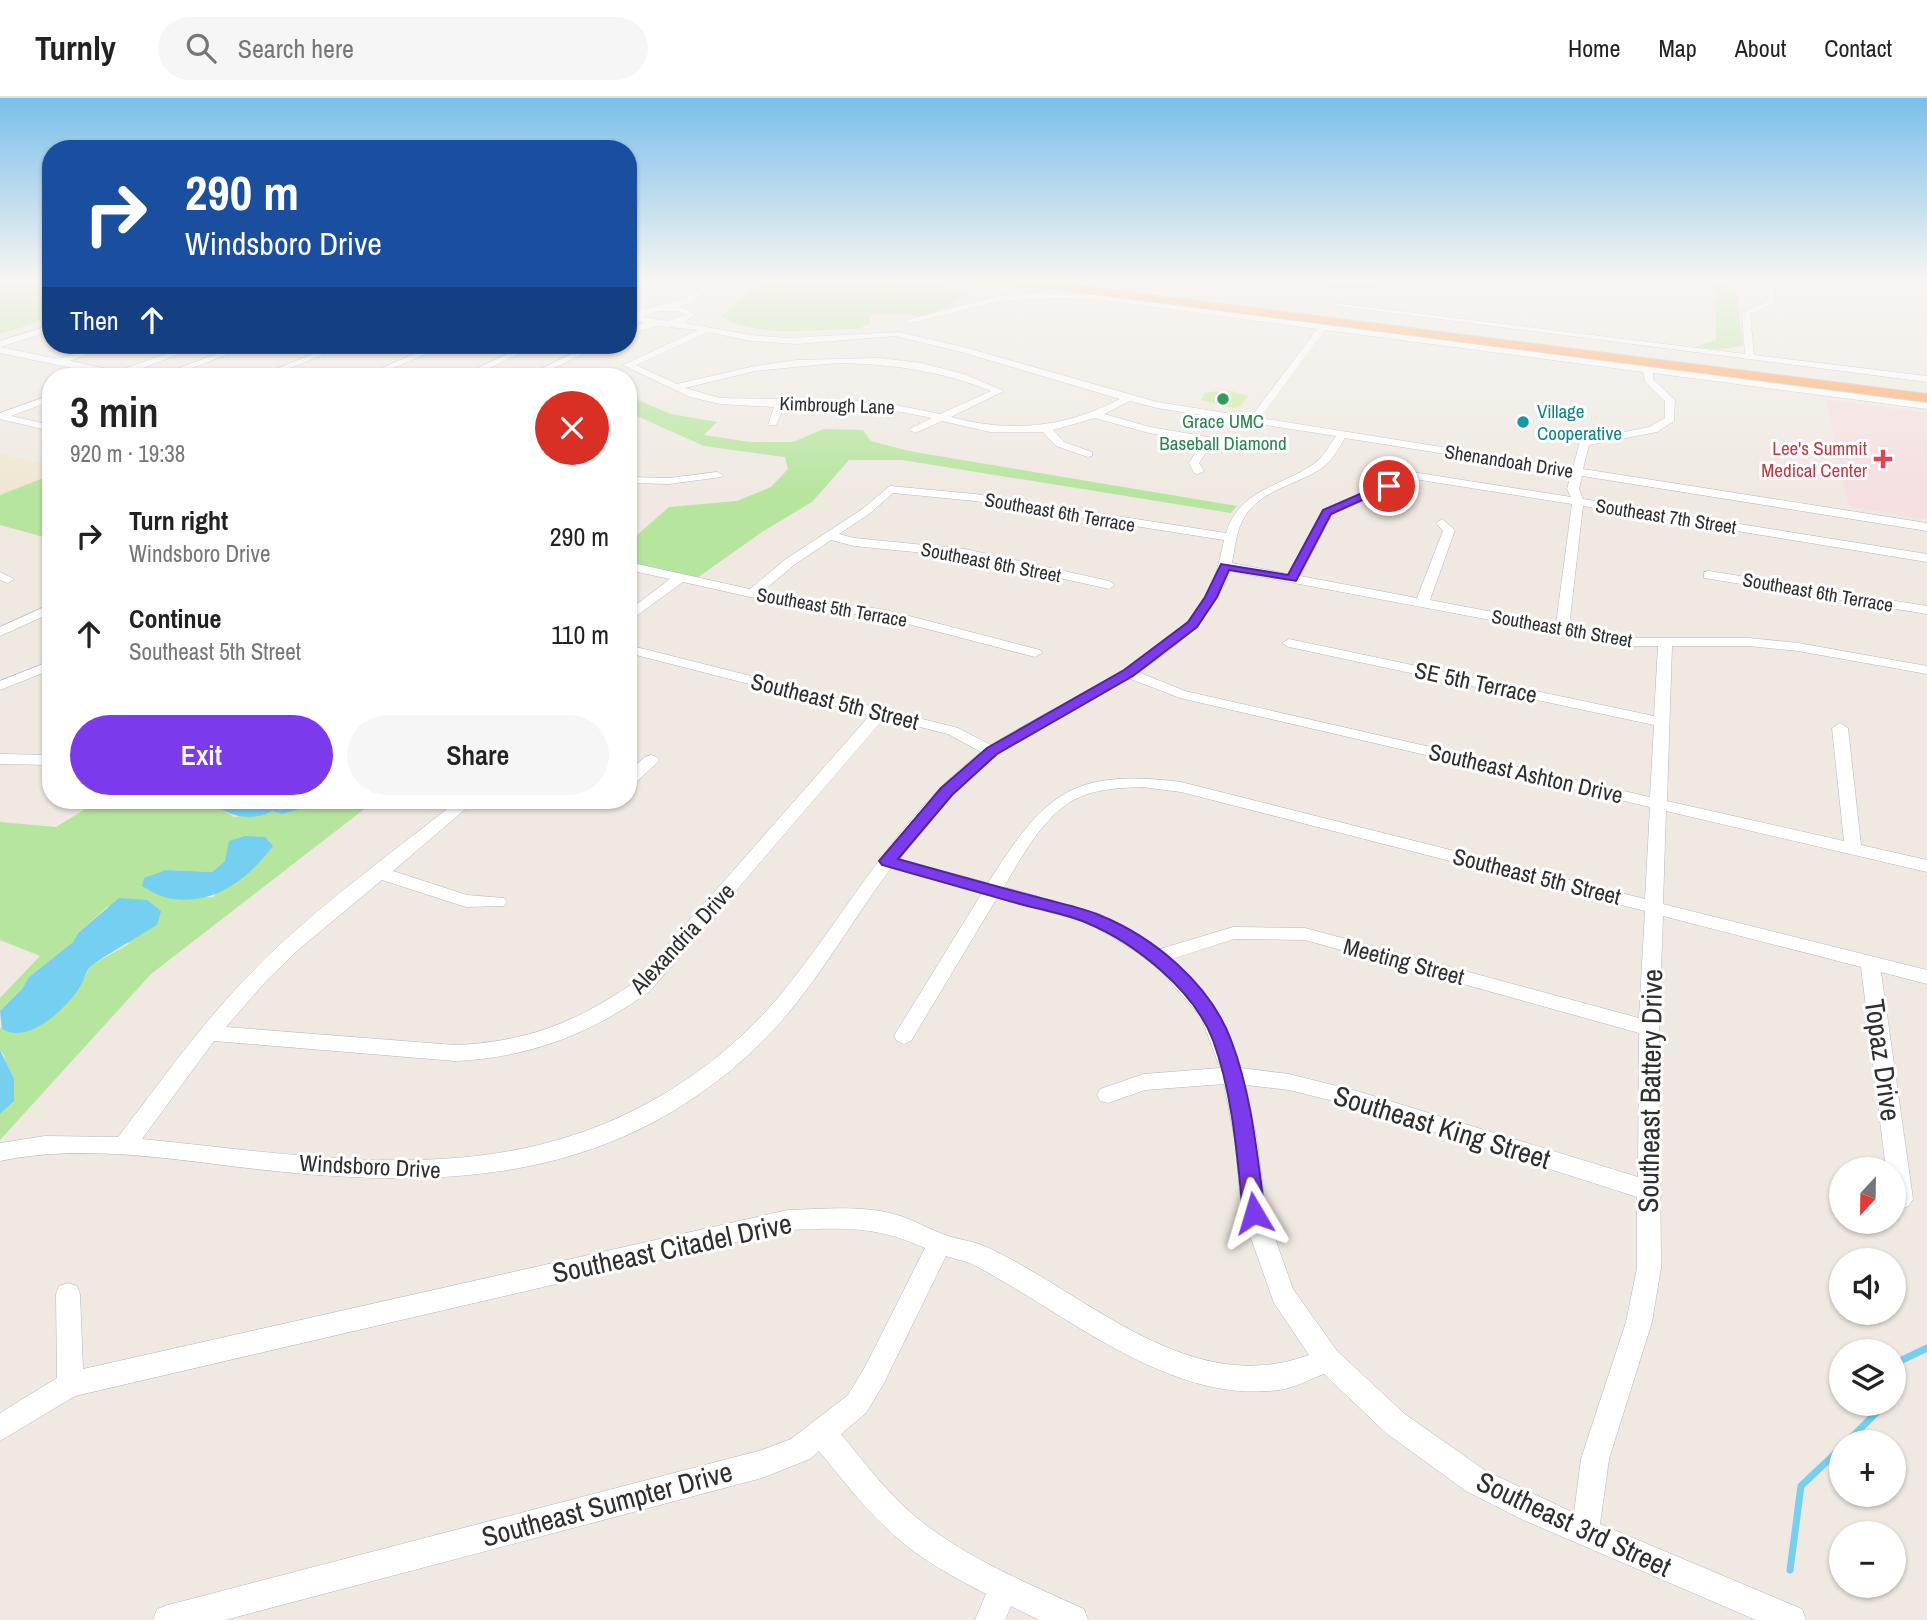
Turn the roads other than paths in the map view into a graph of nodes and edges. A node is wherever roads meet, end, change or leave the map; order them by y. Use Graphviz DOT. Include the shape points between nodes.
graph roads {
  1 [pos="10,352"];
  2 [pos="657,352"];
  3 [pos="966,352"];
  4 [pos="1304,352"];
  5 [pos="1517,352"];
  6 [pos="1569,352"];
  7 [pos="1658,352"];
  8 [pos="1711,352"];
  9 [pos="1750,352"];
  10 [pos="83,354"];
  11 [pos="176,354"];
  12 [pos="223,354"];
  13 [pos="319,354"];
  14 [pos="421,354"];
  15 [pos="514,354"];
  16 [pos="578,354"];
  17 [pos="1751,357"];
  18 [pos="59,362"];
  19 [pos="85,368"];
  20 [pos="140,368"];
  21 [pos="185,368"];
  22 [pos="283,368"];
  23 [pos="387,368"];
  24 [pos="483,368"];
  25 [pos="548,368"];
  26 [pos="635,368"];
  27 [pos="637,369"];
  28 [pos="1648,369"];
  29 [pos="1927,379"];
  30 [pos="1927,386"];
  31 [pos="676,387"];
  32 [pos="1128,398"];
  33 [pos="1927,398"];
  34 [pos="42,401"];
  35 [pos="780,404"];
  36 [pos="1927,406"];
  37 [pos="0,416"];
  38 [pos="1098,416"];
  39 [pos="942,417"];
  40 [pos="42,421"];
  41 [pos="1253,421"];
  42 [pos="772,423"];
  43 [pos="34,424"];
  44 [pos="42,426"];
  45 [pos="1046,429"];
  46 [pos="915,430"];
  47 [pos="1342,435"];
  48 [pos="1209,440"];
  49 [pos="1261,449"];
  50 [pos="1088,454"];
  51 [pos="1198,471"];
  52 [pos="1576,471"];
  53 [pos="717,475"];
  54 [pos="637,480"];
  55 [pos="1577,500"];
  56 [pos="1442,523"];
  57 [pos="1927,527"];
  58 [pos="831,536"];
  59 [pos="1229,537"];
  60 [pos="1927,558"];
  61 [pos="1225,566"];
  62 [pos="637,568"];
  63 [pos="1709,575"];
  64 [pos="680,578"];
  65 [pos="1292,579"];
  66 [pos="1109,585"];
  67 [pos="752,594"];
  68 [pos="1422,603"];
  69 [pos="1927,610"];
  70 [pos="637,611"];
  71 [pos="42,612"];
  72 [pos="1562,629"];
  73 [pos="0,632"];
  74 [pos="1665,642"];
  75 [pos="1289,643"];
  76 [pos="637,651"];
  77 [pos="1035,653"];
  78 [pos="42,668"];
  79 [pos="1927,670"];
  80 [pos="1129,673"];
  81 [pos="0,686"];
  82 [pos="881,712"];
  83 [pos="1662,722"];
  84 [pos="1840,728"];
  85 [pos="992,751"];
  86 [pos="0,759"];
  87 [pos="42,760"];
  88 [pos="651,760"];
  89 [pos="637,773"];
  90 [pos="1660,804"];
  91 [pos="457,809"];
  92 [pos="1853,848"];
  93 [pos="887,861"];
  94 [pos="1927,866"];
  95 [pos="380,873"];
  96 [pos="993,889"];
  97 [pos="498,902"];
  98 [pos="1655,906"];
  99 [pos="1157,957"];
  100 [pos="1870,962"];
  101 [pos="1927,977"];
  102 [pos="1649,1028"];
  103 [pos="209,1033"];
  104 [pos="904,1035"];
  105 [pos="1233,1075"];
  106 [pos="1108,1096"];
  107 [pos="124,1146"];
  108 [pos="0,1152"];
  109 [pos="1896,1157"];
  110 [pos="1647,1191"];
  111 [pos="940,1243"];
  112 [pos="68,1294"];
  113 [pos="1328,1360"];
  114 [pos="70,1385"];
  115 [pos="0,1429"];
  116 [pos="829,1441"];
  117 [pos="1585,1533"];
  118 [pos="1003,1588"];
  119 [pos="168,1620"];
  120 [pos="990,1620"];
  121 [pos="1073,1620"];
  122 [pos="1791,1620"];
  1 -- 18 [label="street"];
  2 -- 26 [label="street, Kimbrough Lane" via="628,365"];
  3 -- 32 [label="street, Shenandoah Drive"];
  4 -- 41 [label="street"];
  5 -- 28 [label="street"];
  6 -- 33 [label="highway"];
  7 -- 30 [label="highway"];
  8 -- 17 [label="street"];
  9 -- 17 [label="street"];
  10 -- 18 [label="street"];
  11 -- 20 [label="street"];
  12 -- 21 [label="street"];
  13 -- 22 [label="street"];
  14 -- 23 [label="street"];
  15 -- 24 [label="street"];
  16 -- 25 [label="street"];
  17 -- 29 [label="street"];
  18 -- 19 [label="street"];
  27 -- 31 [label="street, Kimbrough Lane"];
  28 -- 36 [label="street"];
  28 -- 52 [label="street" via="1648,380 1670,400 1670,419 1653,430 1607,435 1584,443"];
  31 -- 35 [label="street, Kimbrough Lane" via="720,401"];
  31 -- 39 [label="street" via="772,365 846,360 936,370 999,391"];
  32 -- 38 [label="street, Kimbrough Lane"];
  32 -- 41 [label="street, Shenandoah Drive"];
  34 -- 37 [label="street"];
  35 -- 39 [label="street, Kimbrough Lane" via="900,406"];
  35 -- 42 [label="street"];
  37 -- 43 [label="street"];
  38 -- 45 [label="street, Kimbrough Lane"];
  38 -- 48 [label="street"];
  39 -- 45 [label="street, Kimbrough Lane" via="1004,430"];
  39 -- 46 [label="street"];
  40 -- 43 [label="street"];
  41 -- 47 [label="street, Shenandoah Drive"];
  43 -- 44 [label="street"];
  45 -- 50 [label="street" via="1060,444"];
  47 -- 52 [label="street, Shenandoah Drive"];
  47 -- 59 [label="street" via="1328,456 1311,469 1260,492 1241,512"];
  48 -- 49 [label="street"];
  48 -- 51 [label="street" via="1194,463"];
  52 -- 55 [label="street" via="1573,489"];
  52 -- 57 [label="street, Shenandoah Drive"];
  53 -- 54 [label="street"];
  55 -- 60 [label="street, Southeast 7th Street"];
  55 -- 65 [label="street, Southeast 7th Street" via="1406,474 1327,512"];
  55 -- 72 [label="street"];
  56 -- 68 [label="street" via="1448,530"];
  58 -- 59 [label="street, Southeast 6th Terrace" via="890,489 987,499"];
  58 -- 66 [label="street, Southeast 6th Street" via="965,553"];
  58 -- 67 [label="street"];
  59 -- 61 [label="street"];
  61 -- 65 [label="street, Southeast 6th Street"];
  61 -- 80 [label="street" via="1193,624"];
  62 -- 64 [label="street, Southeast 5th Terrace"];
  63 -- 69 [label="street, Southeast 6th Terrace"];
  64 -- 67 [label="street, Southeast 5th Terrace"];
  64 -- 70 [label="street"];
  65 -- 68 [label="street, Southeast 6th Street"];
  67 -- 77 [label="street, Southeast 5th Terrace" via="887,614"];
  68 -- 72 [label="street, Southeast 6th Street"];
  71 -- 73 [label="street"];
  72 -- 74 [label="street, Southeast 6th Street" via="1629,642"];
  74 -- 79 [label="street, Southeast 6th Street" via="1798,647"];
  74 -- 83 [label="street, Southeast Battery Drive"];
  75 -- 83 [label="street, SE 5th Terrace"];
  76 -- 82 [label="street, Southeast 5th Street"];
  78 -- 81 [label="street"];
  80 -- 85 [label="street"];
  80 -- 90 [label="street, Southeast Ashton Drive" via="1180,694"];
  82 -- 85 [label="street, Southeast 5th Street" via="953,731"];
  82 -- 103 [label="street, Alexandria Drive" via="643,986 616,1007 562,1035 490,1053 456,1053"];
  83 -- 90 [label="street, Southeast Battery Drive"];
  84 -- 92 [label="street"];
  85 -- 93 [label="street, Windsboro Drive" via="947,792"];
  86 -- 87 [label="street"];
  88 -- 89 [label="street"];
  90 -- 92 [label="street, Southeast Ashton Drive"];
  90 -- 98 [label="street, Southeast Battery Drive"];
  91 -- 95 [label="street"];
  92 -- 94 [label="street, Southeast Ashton Drive"];
  93 -- 96 [label="street, Southeast 3rd Street"];
  93 -- 107 [label="street, Windsboro Drive" via="782,1006 743,1048 664,1104 566,1148 460,1170 415,1172"];
  95 -- 97 [label="street" via="466,901"];
  95 -- 103 [label="street" via="291,946"];
  96 -- 98 [label="street, Southeast 5th Street" via="1034,828 1062,800 1104,784 1146,783 1181,787"];
  96 -- 99 [label="street, Southeast 3rd Street" via="1093,918"];
  96 -- 104 [label="street, Southeast 5th Street"];
  98 -- 100 [label="street, Southeast 5th Street"];
  98 -- 102 [label="street, Southeast Battery Drive"];
  99 -- 102 [label="street, Meeting Street" via="1233,933 1305,934"];
  99 -- 105 [label="street, Southeast 3rd Street" via="1209,1013"];
  100 -- 101 [label="street, Southeast 5th Street"];
  100 -- 109 [label="street, Topaz Drive"];
  102 -- 110 [label="street, Southeast Battery Drive"];
  103 -- 107 [label="street"];
  105 -- 106 [label="street, Southeast King Street" via="1144,1082"];
  105 -- 110 [label="street, Southeast King Street" via="1289,1082 1357,1099"];
  105 -- 113 [label="street, Southeast 3rd Street" via="1254,1213 1283,1295"];
  107 -- 108 [label="street, Windsboro Drive" via="24,1146"];
  110 -- 117 [label="street, Southeast Battery Drive" via="1648,1268 1639,1322 1595,1459"];
  111 -- 113 [label="street, Southeast Citadel Drive" via="977,1254 1034,1283 1116,1337 1181,1367 1244,1380 1305,1373"];
  111 -- 114 [label="street, Southeast Citadel Drive" via="894,1224 841,1218 788,1220"];
  111 -- 116 [label="street, Southeast Sumpter Drive" via="874,1376"];
  112 -- 114 [label="street"];
  113 -- 117 [label="street, Southeast 3rd Street" via="1395,1424 1475,1481"];
  114 -- 115 [label="street, Southeast Citadel Drive"];
  116 -- 118 [label="street" via="884,1506 920,1539"];
  116 -- 119 [label="street, Southeast Sumpter Drive" via="762,1464"];
  117 -- 122 [label="street, Southeast 3rd Street"];
  118 -- 120 [label="street"];
  118 -- 121 [label="street"];
}
